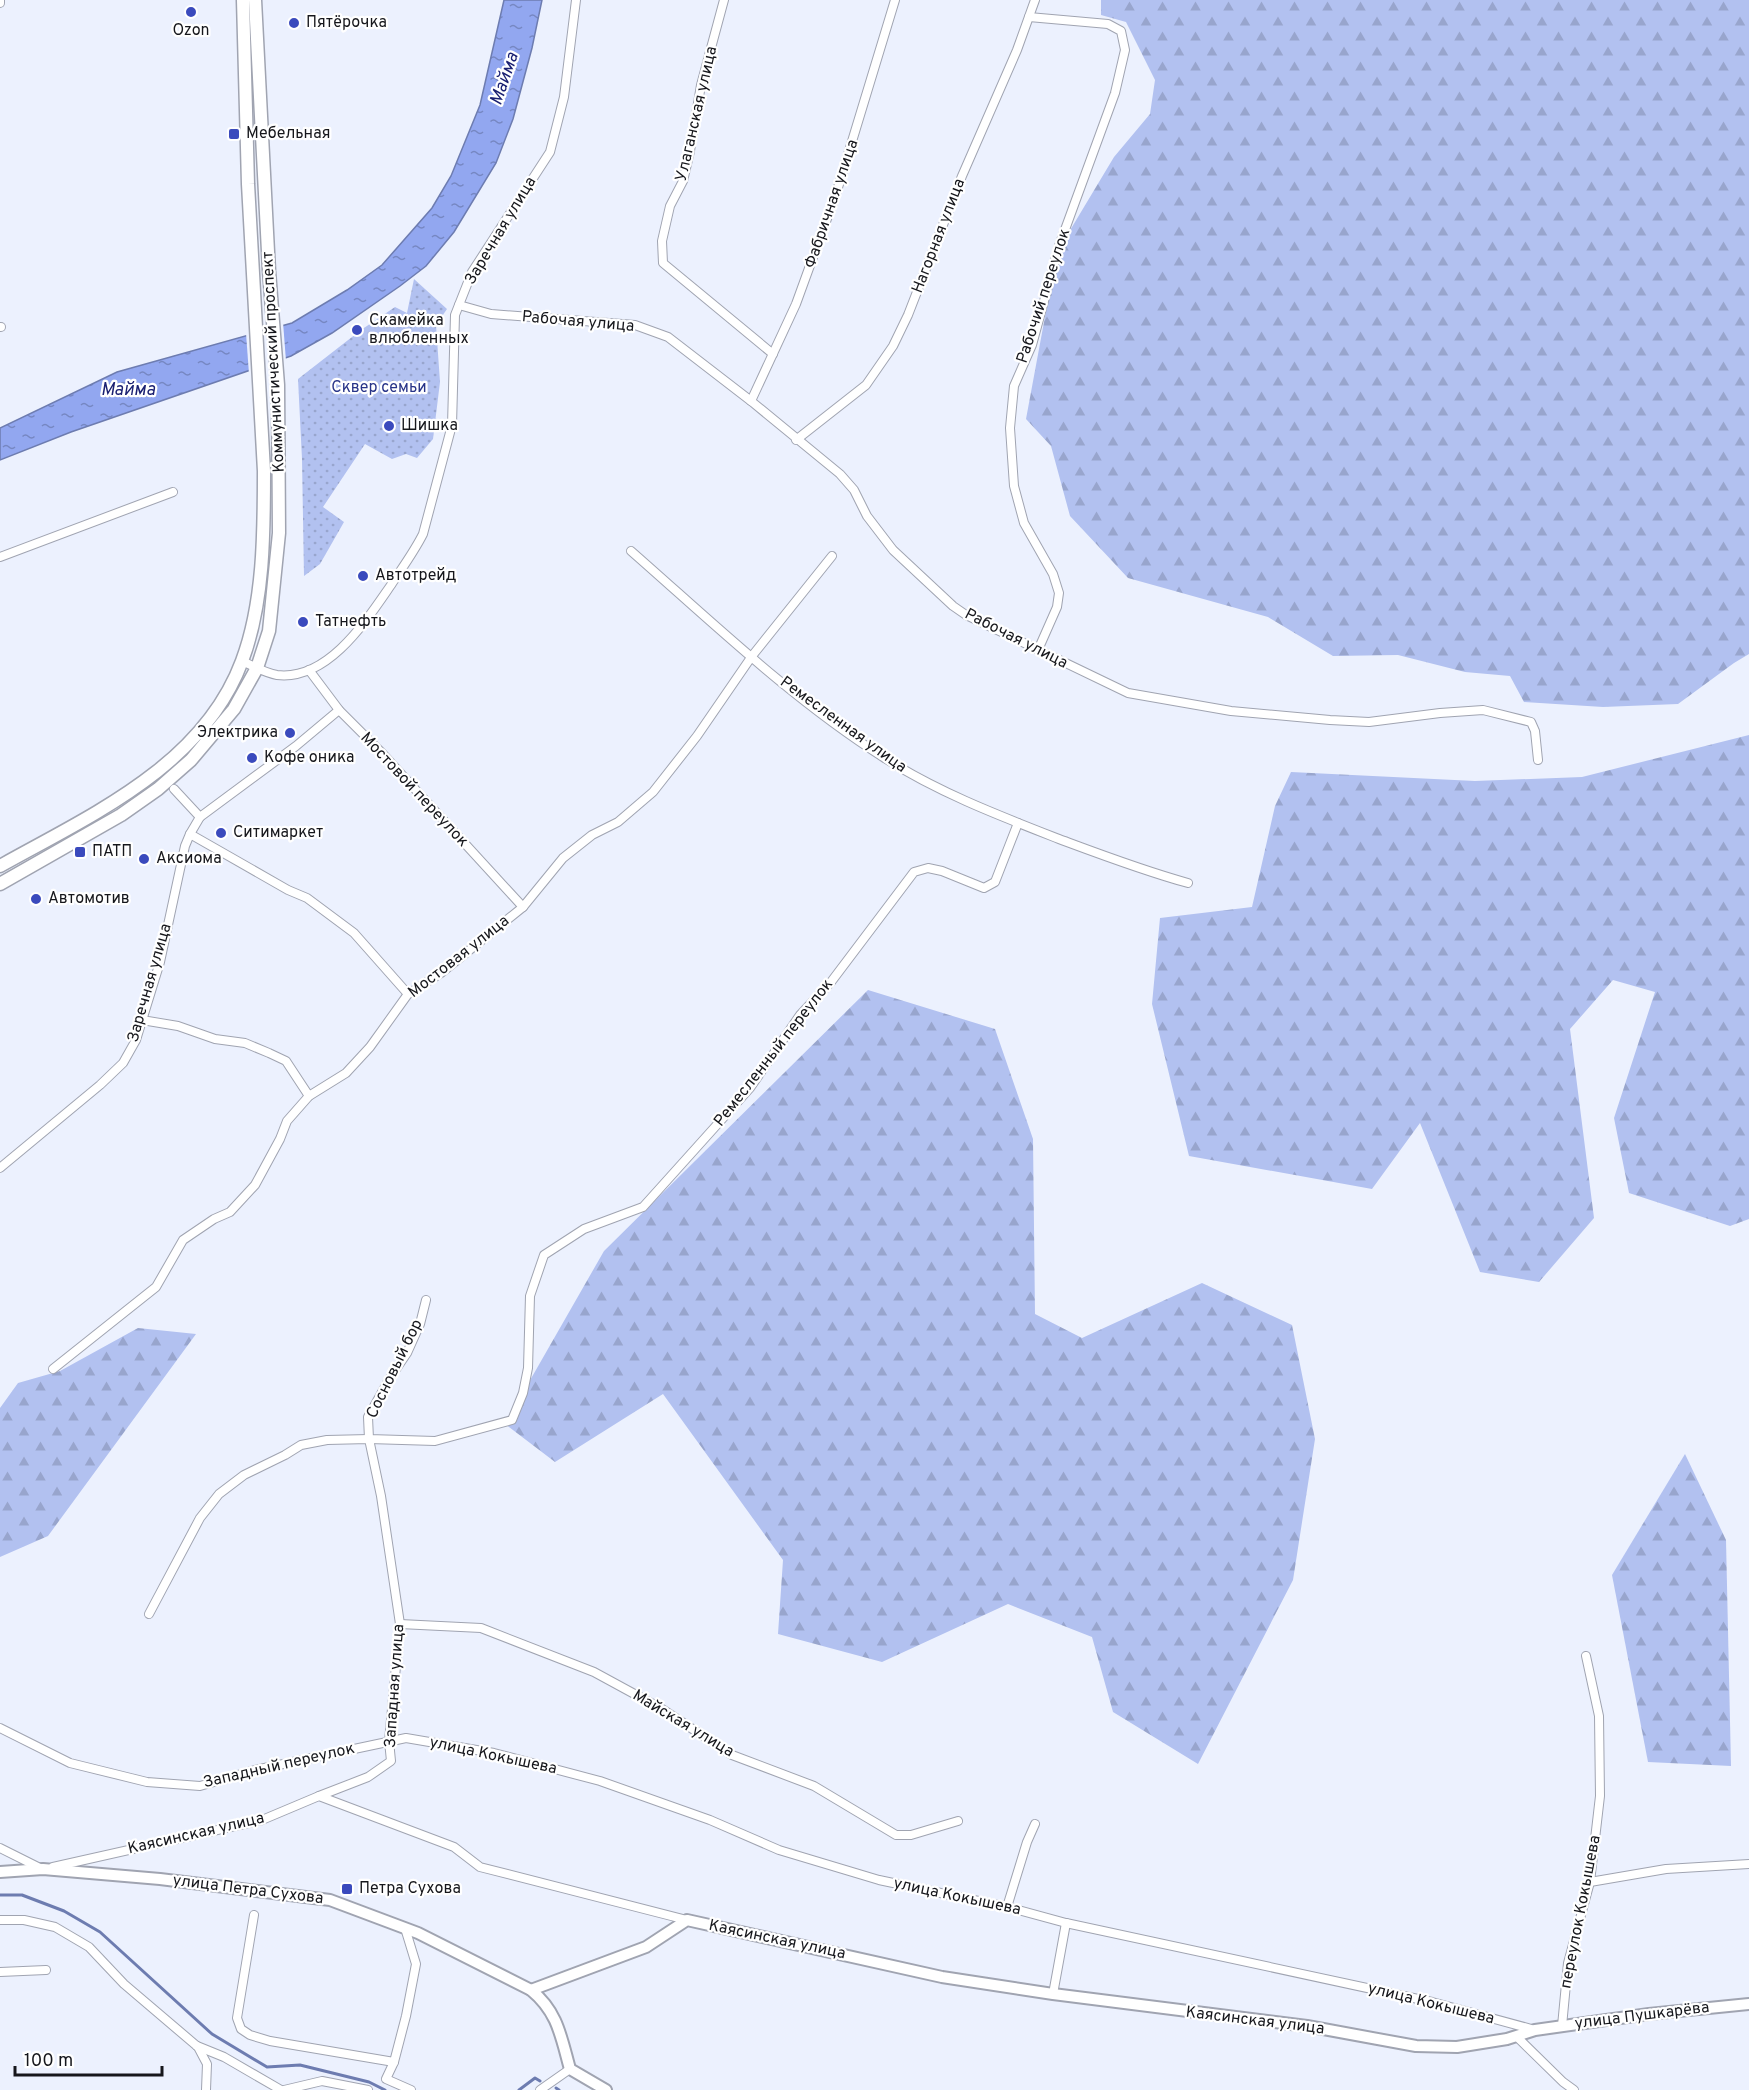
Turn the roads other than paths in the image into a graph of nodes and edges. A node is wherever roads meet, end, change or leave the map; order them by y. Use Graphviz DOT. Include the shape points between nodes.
graph roads {
  1 [pos="243,0"];
  2 [pos="255,0"];
  3 [pos="576,0"];
  4 [pos="724,0"];
  5 [pos="895,0"];
  6 [pos="1035,0"];
  7 [pos="1029,17"];
  8 [pos="459,305"];
  9 [pos="773,354"];
  10 [pos="751,401"];
  11 [pos="796,440"];
  12 [pos="173,492"];
  13 [pos="631,551"];
  14 [pos="832,556"];
  15 [pos="0,557"];
  16 [pos="1038,650"];
  17 [pos="752,656"];
  18 [pos="242,661"];
  19 [pos="257,668"];
  20 [pos="309,670"];
  21 [pos="339,710"];
  22 [pos="1538,760"];
  23 [pos="174,789"];
  24 [pos="200,817"];
  25 [pos="1018,823"];
  26 [pos="190,834"];
  27 [pos="0,866"];
  28 [pos="1188,883"];
  29 [pos="0,884"];
  30 [pos="523,906"];
  31 [pos="408,994"];
  32 [pos="142,1020"];
  33 [pos="309,1096"];
  34 [pos="0,1168"];
  35 [pos="426,1300"];
  36 [pos="53,1369"];
  37 [pos="369,1439"];
  38 [pos="381,1496"];
  39 [pos="149,1614"];
  40 [pos="400,1624"];
  41 [pos="1586,1656"];
  42 [pos="0,1728"];
  43 [pos="389,1741"];
  44 [pos="319,1796"];
  45 [pos="958,1821"];
  46 [pos="1035,1824"];
  47 [pos="0,1848"];
  48 [pos="1749,1864"];
  49 [pos="43,1869"];
  50 [pos="0,1872"];
  51 [pos="1590,1882"];
  52 [pos="1007,1907"];
  53 [pos="255,1915"];
  54 [pos="0,1920"];
  55 [pos="687,1920"];
  56 [pos="1066,1923"];
  57 [pos="405,1928"];
  58 [pos="46,1970"];
  59 [pos="0,1972"];
  60 [pos="531,1990"];
  61 [pos="1053,1994"];
  62 [pos="1749,2004"];
  63 [pos="1562,2026"];
  64 [pos="1534,2030"];
  65 [pos="1516,2036"];
  66 [pos="196,2045"];
  67 [pos="394,2062"];
  68 [pos="570,2069"];
  69 [pos="206,2090"];
  70 [pos="283,2090"];
  71 [pos="368,2090"];
  72 [pos="411,2090"];
  73 [pos="540,2090"];
  74 [pos="606,2090"];
  75 [pos="1574,2090"];
  1 -- 18 [label="main road, Коммунистический проспект" via="264,516 253,626"];
  2 -- 19 [label="main road, Коммунистический проспект" via="278,385 279,533 269,631"];
  3 -- 8 [label="street, Заречная улица" via="564,97 550,152 472,272"];
  4 -- 9 [label="street, Улаганская улица" via="700,85 683,181 670,206 662,241 663,263"];
  5 -- 9 [label="street, Фабричная улица" via="837,194"];
  6 -- 7 [label="street, Нагорная улица"];
  7 -- 11 [label="street, Нагорная улица" via="893,346 866,385"];
  7 -- 16 [label="street, Рабочий переулок" via="1108,24 1121,31 1125,50 1115,93 1059,246 1032,345 1014,386 1010,428 1014,486 1024,523 1053,574 1059,593"];
  8 -- 10 [label="street, Рабочая улица" via="491,314 635,325 668,337"];
  8 -- 20 [label="street, Заречная улица" via="453,347 452,425 423,534 353,635 335,654"];
  9 -- 10 [label="street, Фабричная улица"];
  10 -- 11 [label="street, Рабочая улица"];
  11 -- 16 [label="street, Рабочая улица" via="840,474 893,550 953,606"];
  12 -- 15 [label="street"];
  13 -- 17 [label="street, Ремесленная улица"];
  14 -- 17 [label="street, Мостовая улица"];
  16 -- 22 [label="street, Рабочая улица" via="1128,693 1231,711 1369,722 1483,710 1531,722"];
  17 -- 25 [label="street, Ремесленная улица" via="796,695 883,758"];
  17 -- 30 [label="street, Мостовая улица" via="653,792 618,822 592,835 563,858"];
  18 -- 19 [label="street"];
  18 -- 27 [label="main road, Коммунистический проспект" via="218,706 160,769 98,811"];
  19 -- 20 [label="street" via="276,675"];
  19 -- 29 [label="main road, Коммунистический проспект" via="234,709 212,737 158,789 121,815"];
  20 -- 21 [label="street, Мостовой переулок"];
  21 -- 24 [label="street"];
  21 -- 30 [label="street, Мостовой переулок"];
  23 -- 24 [label="street"];
  24 -- 26 [label="street, Заречная улица"];
  25 -- 28 [label="street, Ремесленная улица" via="1150,873"];
  25 -- 37 [label="street, Ремесленный переулок" via="995,882 984,888 942,871 928,868 914,872 831,982 800,1015 750,1088 643,1207 584,1229 544,1256 530,1296 528,1368 512,1420 435,1442"];
  26 -- 31 [label="street" via="307,898 354,933"];
  26 -- 32 [label="street, Заречная улица"];
  30 -- 31 [label="street, Мостовая улица" via="441,973"];
  31 -- 33 [label="street, Мостовая улица" via="346,1073"];
  32 -- 33 [label="street" via="245,1043 269,1053 286,1061"];
  32 -- 34 [label="street, Заречная улица" via="123,1063"];
  33 -- 36 [label="street, Мостовая улица" via="288,1120 255,1185 230,1212 183,1240 156,1287"];
  35 -- 37 [label="street, Сосновый бор" via="407,1353 368,1417"];
  37 -- 38 [label="street, Сосновый бор"];
  37 -- 39 [label="street, Сосновый бор" via="301,1445 244,1475 219,1494 200,1518"];
  38 -- 40 [label="street, Западная улица"];
  40 -- 43 [label="street, Западная улица"];
  40 -- 45 [label="street, Майская улица" via="481,1628 594,1672 662,1709 732,1755 814,1786 896,1835 911,1835"];
  41 -- 51 [label="street, переулок Кокышева" via="1599,1716 1600,1796"];
  42 -- 43 [label="street, Западный переулок" via="70,1762 147,1782 200,1786"];
  43 -- 44 [label="street, Западная улица" via="391,1761 368,1777"];
  43 -- 52 [label="street, улица Кокышева" via="406,1738 494,1753 600,1781 710,1820 779,1850 879,1880"];
  44 -- 49 [label="street, Каясинская улица" via="262,1820"];
  44 -- 55 [label="street, Каясинская улица" via="454,1847 480,1867"];
  46 -- 52 [label="street"];
  47 -- 49 [label="street"];
  48 -- 51 [label="street" via="1666,1869"];
  49 -- 50 [label="street, улица Петра Сухова"];
  49 -- 57 [label="street, улица Петра Сухова" via="330,1900"];
  51 -- 63 [label="street, переулок Кокышева" via="1568,1963"];
  52 -- 56 [label="street, улица Кокышева"];
  53 -- 67 [label="street" via="237,2018 241,2029 270,2041"];
  54 -- 66 [label="street" via="24,1920 55,1927 89,1947 124,1984"];
  55 -- 60 [label="street" via="646,1947"];
  55 -- 61 [label="street, Каясинская улица" via="942,1977"];
  56 -- 61 [label="street"];
  56 -- 64 [label="street, улица Кокышева" via="1432,2002"];
  57 -- 60 [label="street, улица Петра Сухова"];
  57 -- 67 [label="street" via="416,1964"];
  58 -- 59 [label="street"];
  60 -- 68 [label="street, улица Петра Сухова" via="555,2016"];
  61 -- 65 [label="street, Каясинская улица" via="1307,2026 1416,2046 1457,2047"];
  62 -- 63 [label="street, улица Пушкарёва"];
  63 -- 64 [label="street, улица Пушкарёва"];
  64 -- 65 [label="street, Каясинская улица"];
  65 -- 75 [label="street"];
  66 -- 69 [label="street" via="207,2064"];
  66 -- 70 [label="street"];
  67 -- 72 [label="street" via="386,2079"];
  68 -- 73 [label="street"];
  68 -- 74 [label="street"];
  70 -- 71 [label="street" via="322,2081"];
}
